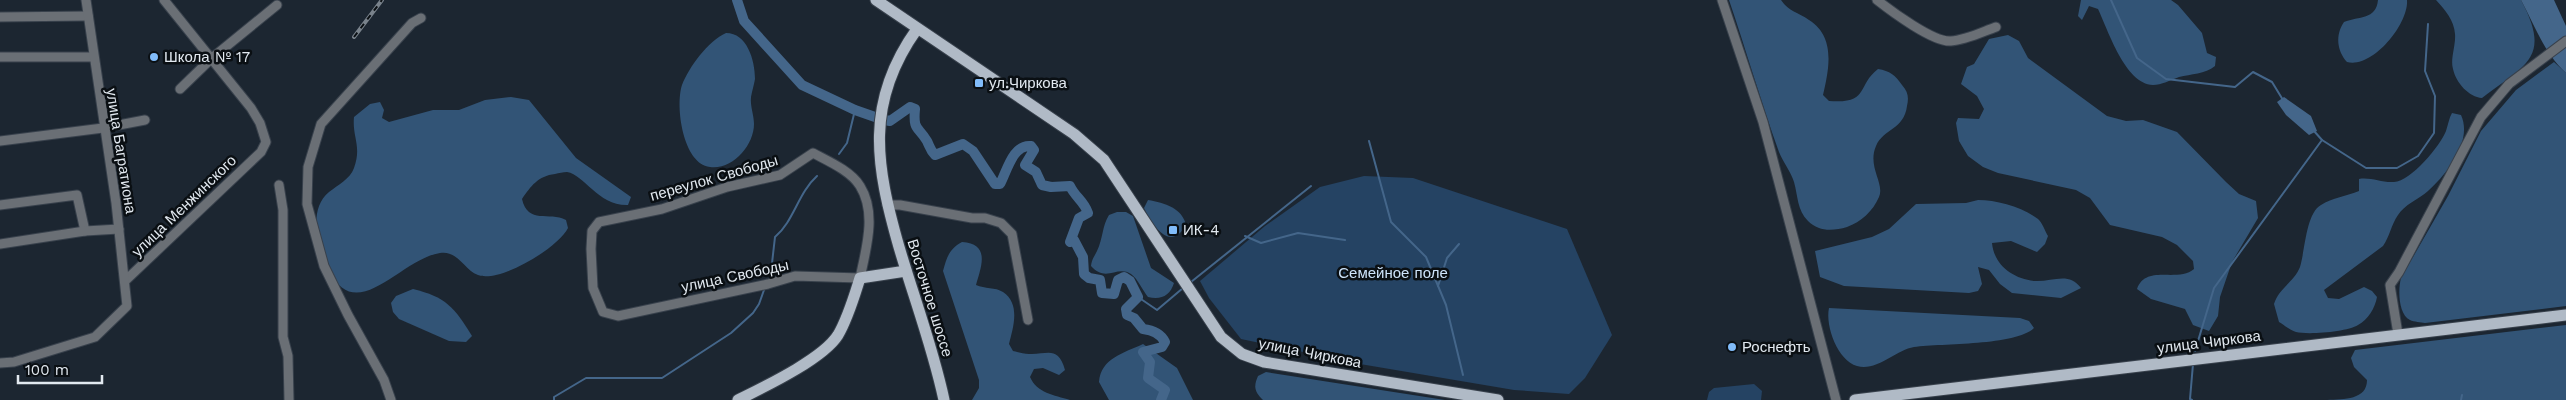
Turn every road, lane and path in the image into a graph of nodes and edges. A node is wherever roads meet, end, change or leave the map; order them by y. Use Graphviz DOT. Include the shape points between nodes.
graph roads {
  1 [pos="86,0"];
  2 [pos="164,0"];
  3 [pos="876,0"];
  4 [pos="1722,0"];
  5 [pos="1877,0"];
  6 [pos="277,5"];
  7 [pos="88,16"];
  8 [pos="0,17"];
  9 [pos="421,18"];
  10 [pos="1996,27"];
  11 [pos="917,29"];
  12 [pos="2566,40"];
  13 [pos="0,57"];
  14 [pos="93,57"];
  15 [pos="212,58"];
  16 [pos="180,89"];
  17 [pos="145,120"];
  18 [pos="103,128"];
  19 [pos="0,140"];
  20 [pos="279,185"];
  21 [pos="0,205"];
  22 [pos="887,205"];
  23 [pos="119,229"];
  24 [pos="85,230"];
  25 [pos="0,244"];
  26 [pos="906,271"];
  27 [pos="860,278"];
  28 [pos="126,280"];
  29 [pos="2566,315"];
  30 [pos="618,316"];
  31 [pos="1028,320"];
  32 [pos="2398,334"];
  33 [pos="0,363"];
  34 [pos="288,400"];
  35 [pos="391,400"];
  36 [pos="738,400"];
  37 [pos="944,400"];
  38 [pos="1498,400"];
  39 [pos="1836,400"];
  40 [pos="1855,400"];
  1 -- 7 [label="street, улица Багратиона"];
  2 -- 15 [label="street"];
  3 -- 11 [label="main road, улица Чиркова"];
  4 -- 39 [label="street" via="1763,122"];
  5 -- 10 [label="street" via="1909,23 1950,42"];
  6 -- 15 [label="street"];
  7 -- 8 [label="street"];
  7 -- 14 [label="street, улица Багратиона"];
  9 -- 35 [label="street" via="412,23 321,124 308,167 307,204 324,266 384,380"];
  11 -- 22 [label="main road, Восточное шоссе" via="897,60 879,126 880,170"];
  11 -- 38 [label="main road, улица Чиркова" via="1074,134 1104,160 1221,337 1242,354 1264,362"];
  12 -- 32 [label="street" via="2509,84 2481,117 2390,284"];
  13 -- 14 [label="street"];
  14 -- 18 [label="street, улица Багратиона"];
  15 -- 16 [label="street"];
  15 -- 28 [label="street, улица Менжинского" via="251,108 266,142 261,152"];
  17 -- 18 [label="street"];
  18 -- 19 [label="street"];
  18 -- 23 [label="street, улица Багратиона"];
  20 -- 34 [label="street"];
  21 -- 24 [label="street" via="78,195"];
  22 -- 26 [label="main road, Восточное шоссе"];
  22 -- 31 [label="street" via="1001,223 1012,234"];
  23 -- 24 [label="street"];
  23 -- 28 [label="street, улица Багратиона"];
  24 -- 25 [label="street"];
  26 -- 27 [label="main road"];
  26 -- 37 [label="main road, Восточное шоссе"];
  27 -- 30 [label="street, улица Свободы" via="795,276"];
  27 -- 30 [label="street, переулок Свободы" via="869,221 864,194 854,179 813,153 780,175 727,187 662,209 599,222 592,231 593,288 603,312"];
  27 -- 36 [label="main road" via="844,323 826,349"];
  28 -- 33 [label="street, улица Багратиона" via="127,306 95,337 14,362"];
  29 -- 32 [label="main road, улица Чиркова"];
  32 -- 40 [label="main road, улица Чиркова"];
}
